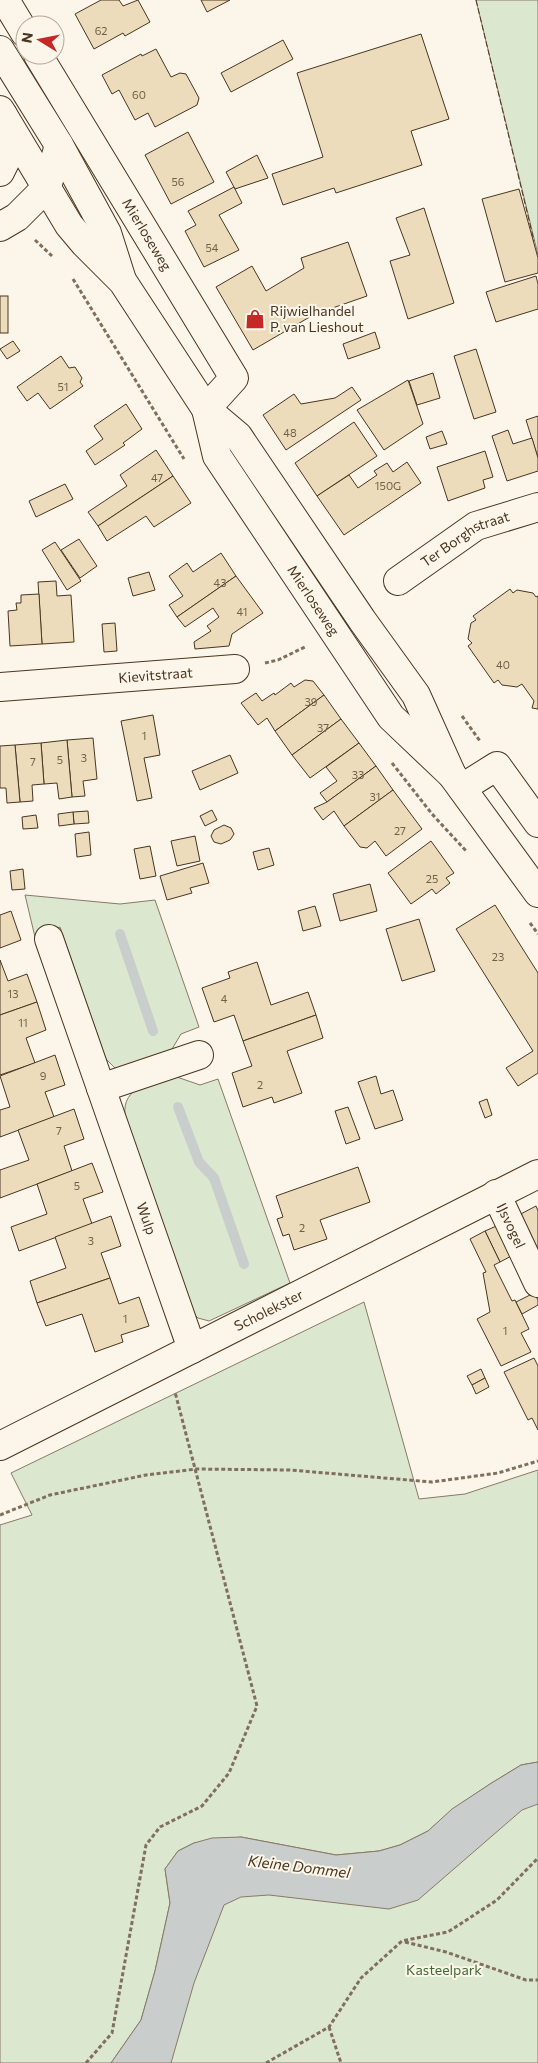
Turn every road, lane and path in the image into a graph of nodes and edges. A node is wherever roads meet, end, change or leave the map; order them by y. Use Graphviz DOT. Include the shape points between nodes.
graph roads {
  1 [pos="5,0"];
  2 [pos="15,16"];
  3 [pos="0,50"];
  4 [pos="44,65"];
  5 [pos="2,112"];
  6 [pos="60,145"];
  7 [pos="0,172"];
  8 [pos="47,187"];
  9 [pos="0,227"];
  10 [pos="123,282"];
  11 [pos="206,409"];
  12 [pos="538,507"];
  13 [pos="398,581"];
  14 [pos="307,646"];
  15 [pos="235,669"];
  16 [pos="0,687"];
  17 [pos="457,781"];
  18 [pos="538,823"];
  19 [pos="538,893"];
  20 [pos="49,939"];
  21 [pos="199,1054"];
  22 [pos="101,1088"];
  23 [pos="538,1174"];
  24 [pos="496,1194"];
  25 [pos="538,1283"];
  26 [pos="192,1349"];
  27 [pos="167,1363"];
  28 [pos="0,1446"];
  29 [pos="538,1460"];
  30 [pos="196,1469"];
  31 [pos="0,1515"];
  32 [pos="538,1858"];
  33 [pos="402,1941"];
  34 [pos="538,1980"];
  35 [pos="329,2027"];
  36 [pos="86,2063"];
  37 [pos="266,2063"];
  38 [pos="341,2063"];
  1 -- 2 [label="street"];
  3 -- 6 [label="street, Mierloseweg"];
  4 -- 11 [label="street, Mierloseweg" via="234,378"];
  5 -- 7 [label="street" via="7,158"];
  5 -- 8 [label="street, Mierloseweg"];
  6 -- 8 [label="street"];
  6 -- 10 [label="street, Mierloseweg" via="107,233"];
  8 -- 9 [label="street" via="17,217"];
  8 -- 10 [label="street, Mierloseweg" via="80,238"];
  10 -- 11 [label="street, Mierloseweg"];
  11 -- 17 [label="street, Mierloseweg" via="217,456 391,717"];
  12 -- 13 [label="street, Ter Borghstraat" via="476,526"];
  14 -- 15 [label="path" via="278,660"];
  15 -- 16 [label="street, Kievitstraat"];
  17 -- 18 [label="street" via="497,766"];
  17 -- 19 [label="street, Mierloseweg"];
  20 -- 22 [label="street, Wulp"];
  21 -- 22 [label="street"];
  22 -- 26 [label="street, Wulp"];
  23 -- 24 [label="street, Scholekster"];
  24 -- 25 [label="street, IJsvogel"];
  24 -- 26 [label="street, Scholekster"];
  26 -- 27 [label="street, Scholekster"];
  27 -- 28 [label="street, Scholekster"];
  27 -- 30 [label="path"];
  29 -- 30 [label="path" via="498,1473 432,1482 290,1470"];
  30 -- 31 [label="path" via="50,1495"];
  30 -- 36 [label="path" via="257,1706 229,1773 202,1806 160,1827 146,1845 112,2033"];
  32 -- 33 [label="path" via="497,1900 448,1932"];
  33 -- 34 [label="path" via="446,1952 526,1980"];
  33 -- 35 [label="path" via="361,1978"];
  35 -- 37 [label="path"];
  35 -- 38 [label="path"];
}
